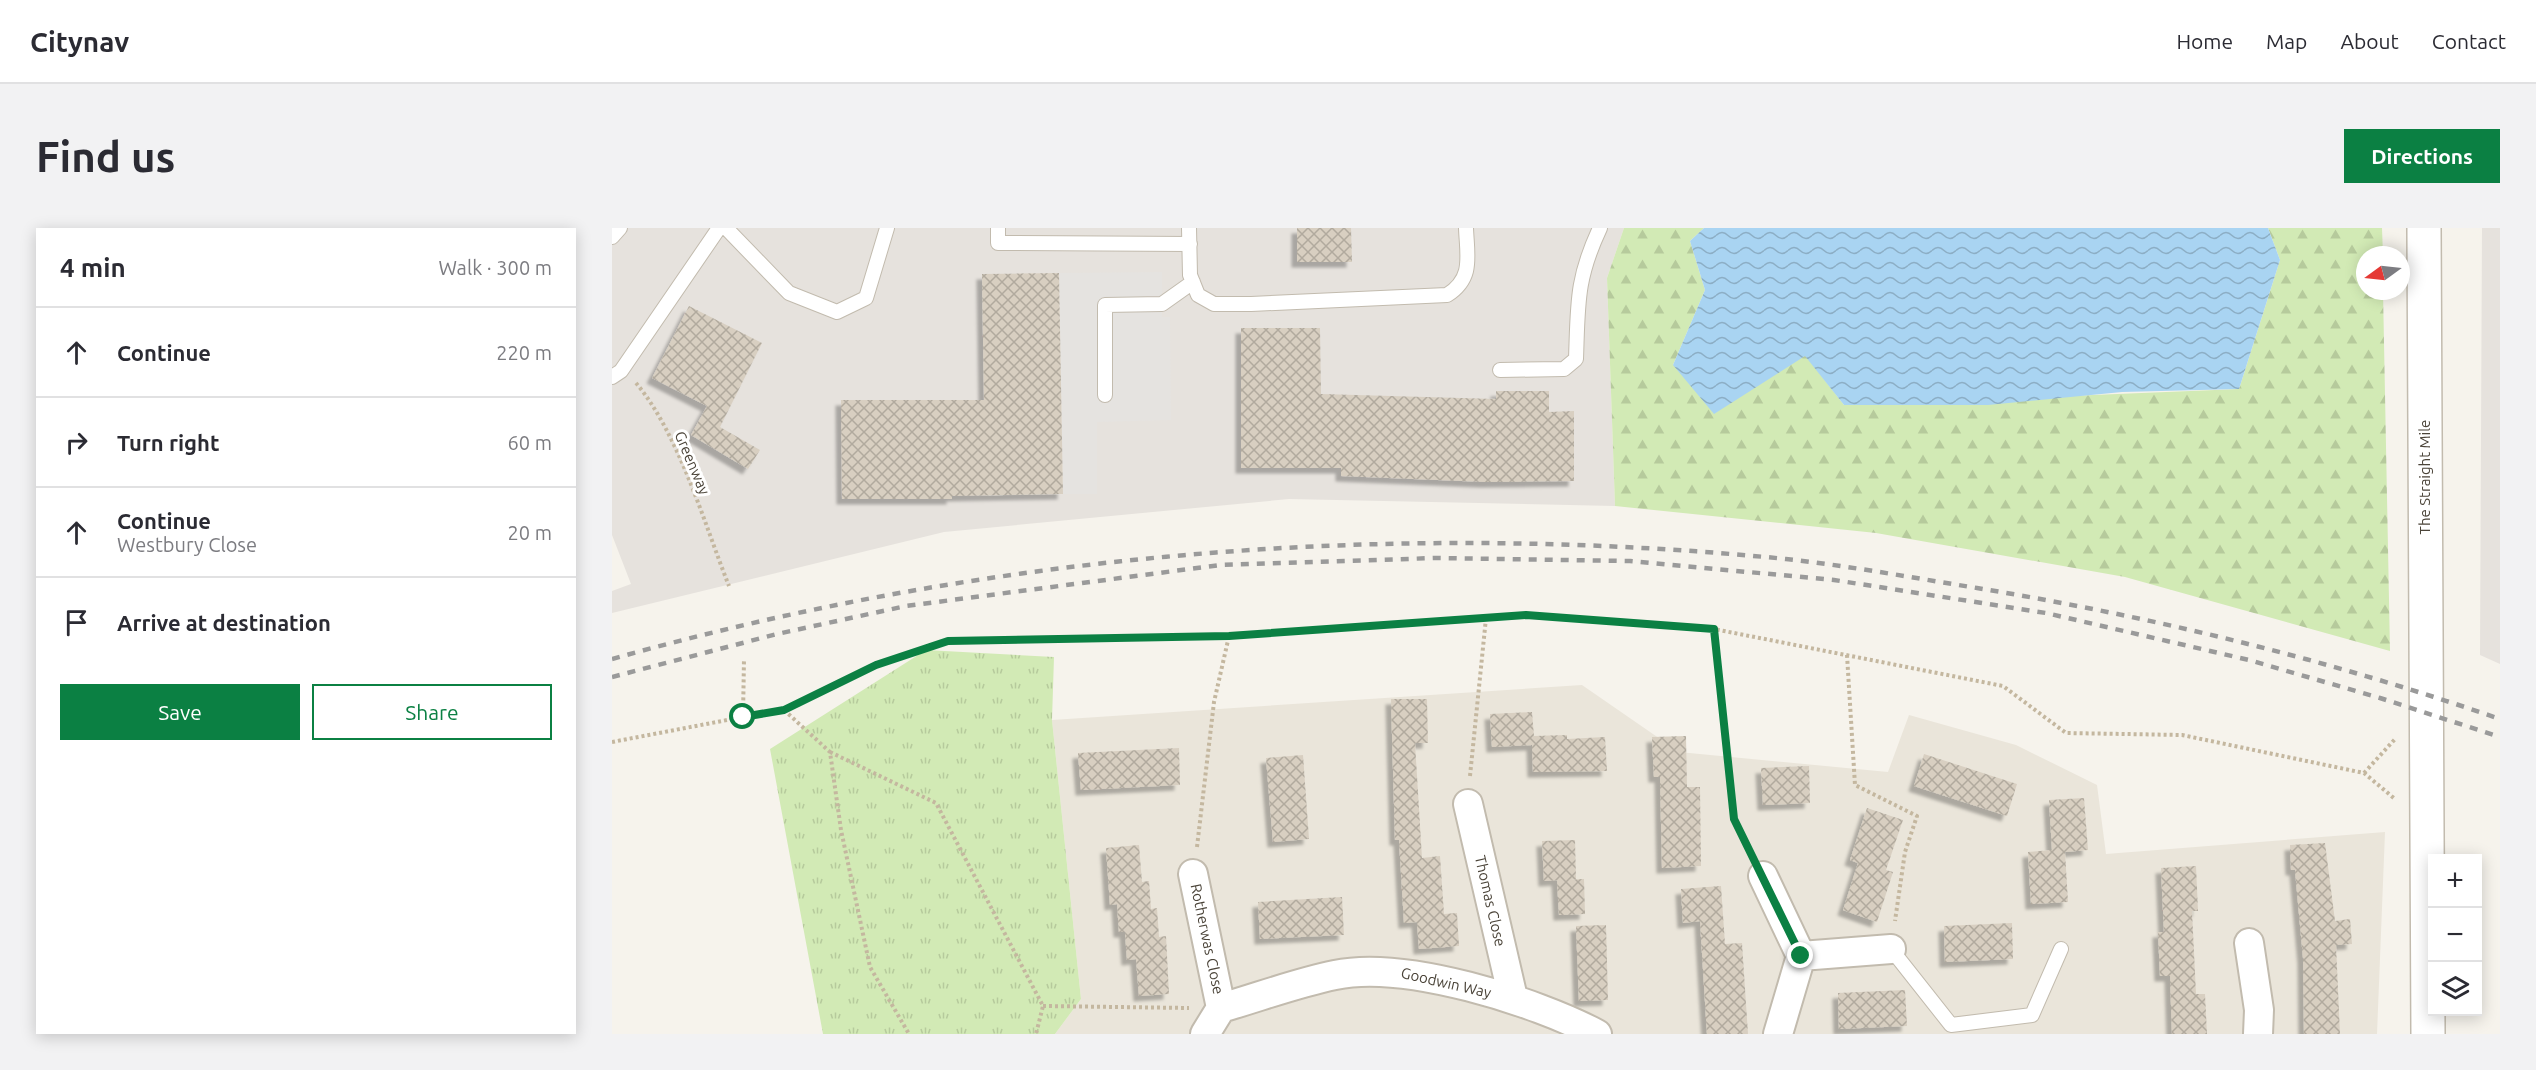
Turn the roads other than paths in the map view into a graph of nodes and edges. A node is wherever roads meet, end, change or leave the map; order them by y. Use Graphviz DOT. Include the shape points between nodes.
graph roads {
  1 [pos="620,228"];
  2 [pos="719,228"];
  3 [pos="726,228"];
  4 [pos="887,228"];
  5 [pos="998,228"];
  6 [pos="1190,228"];
  7 [pos="1466,228"];
  8 [pos="1600,228"];
  9 [pos="2424,228"];
  10 [pos="612,237"];
  11 [pos="1190,244"];
  12 [pos="1193,282"];
  13 [pos="1500,370"];
  14 [pos="617,374"];
  15 [pos="1105,395"];
  16 [pos="1468,804"];
  17 [pos="1193,874"];
  18 [pos="1763,876"];
  19 [pos="2249,944"];
  20 [pos="1891,949"];
  21 [pos="2061,950"];
  22 [pos="1801,956"];
  23 [pos="1513,998"];
  24 [pos="1221,1008"];
  25 [pos="1204,1034"];
  26 [pos="1597,1034"];
  27 [pos="1778,1034"];
  28 [pos="2258,1034"];
  29 [pos="2428,1034"];
  1 -- 10 [label="lane"];
  2 -- 14 [label="lane"];
  3 -- 4 [label="lane" via="789,293 837,312 866,298"];
  5 -- 11 [label="lane" via="998,243"];
  6 -- 11 [label="lane"];
  7 -- 12 [label="lane" via="1467,268 1460,286 1447,295 1214,304 1198,296"];
  8 -- 13 [label="lane" via="1578,287 1576,359 1563,369"];
  9 -- 29 [label="street, The Straight Mile"];
  11 -- 12 [label="lane"];
  12 -- 15 [label="lane" via="1162,304 1105,305"];
  16 -- 23 [label="street, Thomas Close"];
  17 -- 24 [label="street, Rotherwas Close"];
  18 -- 22 [label="street"];
  19 -- 28 [label="street" via="2259,1010"];
  20 -- 21 [label="lane" via="1950,1025 2032,1015"];
  20 -- 22 [label="street"];
  22 -- 27 [label="street"];
  23 -- 24 [label="street, Goodwin Way" via="1391,970 1336,974"];
  23 -- 26 [label="street, Goodwin Way"];
  24 -- 25 [label="street, Rotherwas Close"];
}
